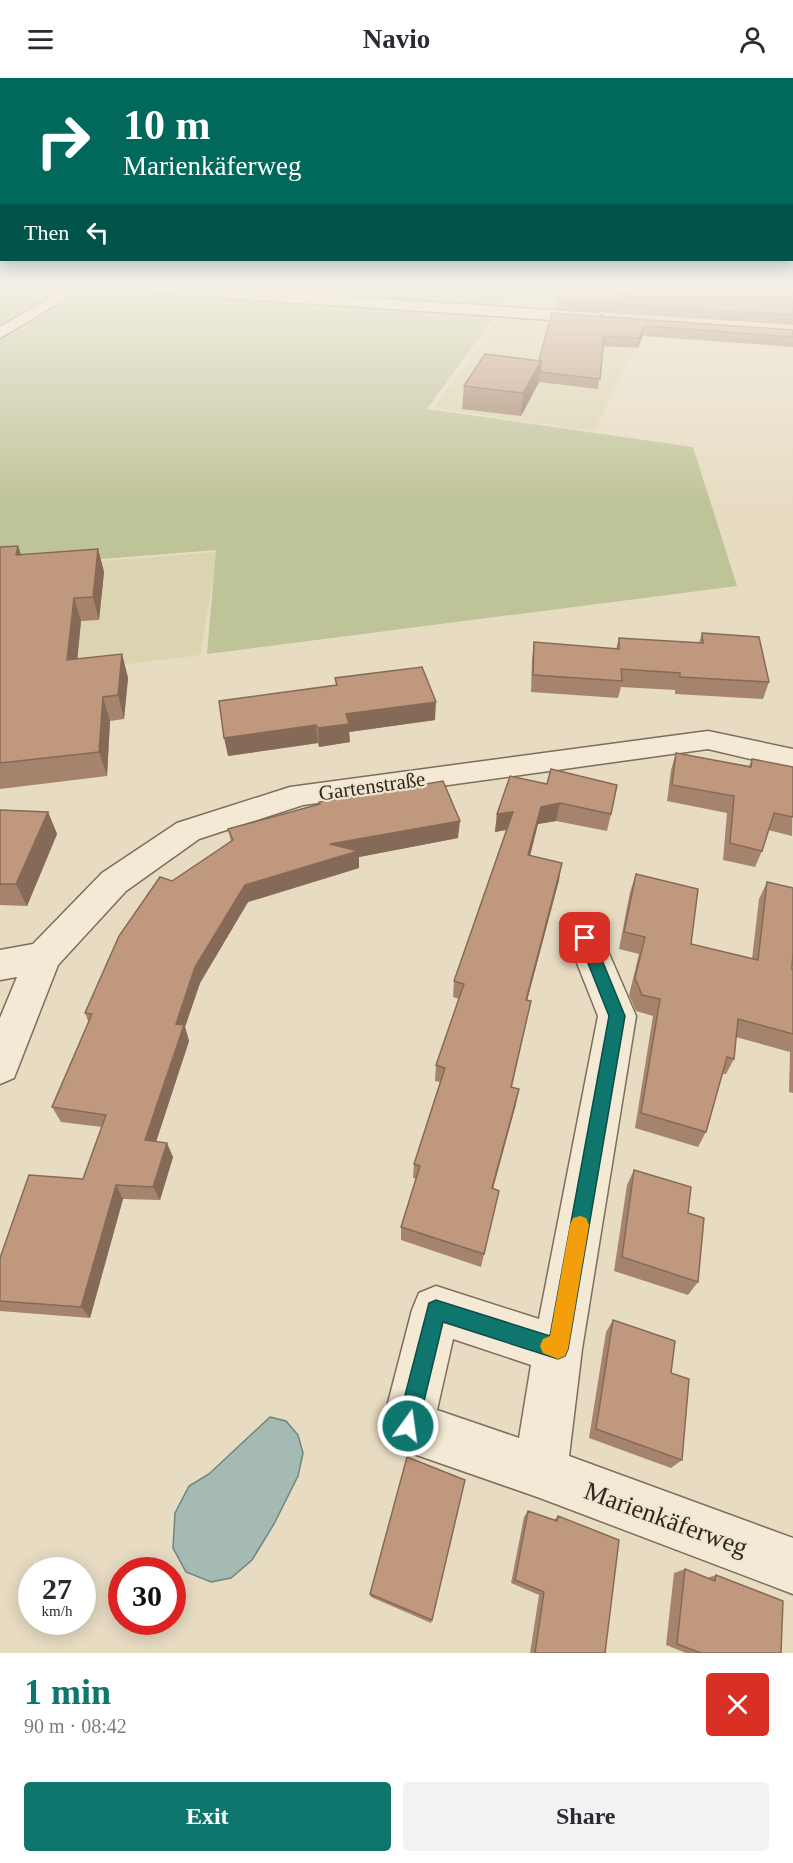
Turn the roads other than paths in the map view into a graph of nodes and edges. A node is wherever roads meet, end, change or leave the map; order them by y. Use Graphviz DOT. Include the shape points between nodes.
graph roads {
  1 [pos="793,759"];
  2 [pos="585,938"];
  3 [pos="43,957"];
  4 [pos="0,965"];
  5 [pos="0,1066"];
  6 [pos="558,1349"];
  7 [pos="540,1472"];
  8 [pos="793,1566"];
  1 -- 3 [label="street, Gartenstraße" via="708,740 301,795 188,831 114,882"];
  2 -- 6 [label="street" via="617,1016"];
  3 -- 4 [label="street"];
  3 -- 5 [label="street"];
  6 -- 7 [label="street"];
  6 -- 7 [label="street, Marienkäferweg" via="436,1310 408,1426"];
  7 -- 8 [label="street, Marienkäferweg"];
}
